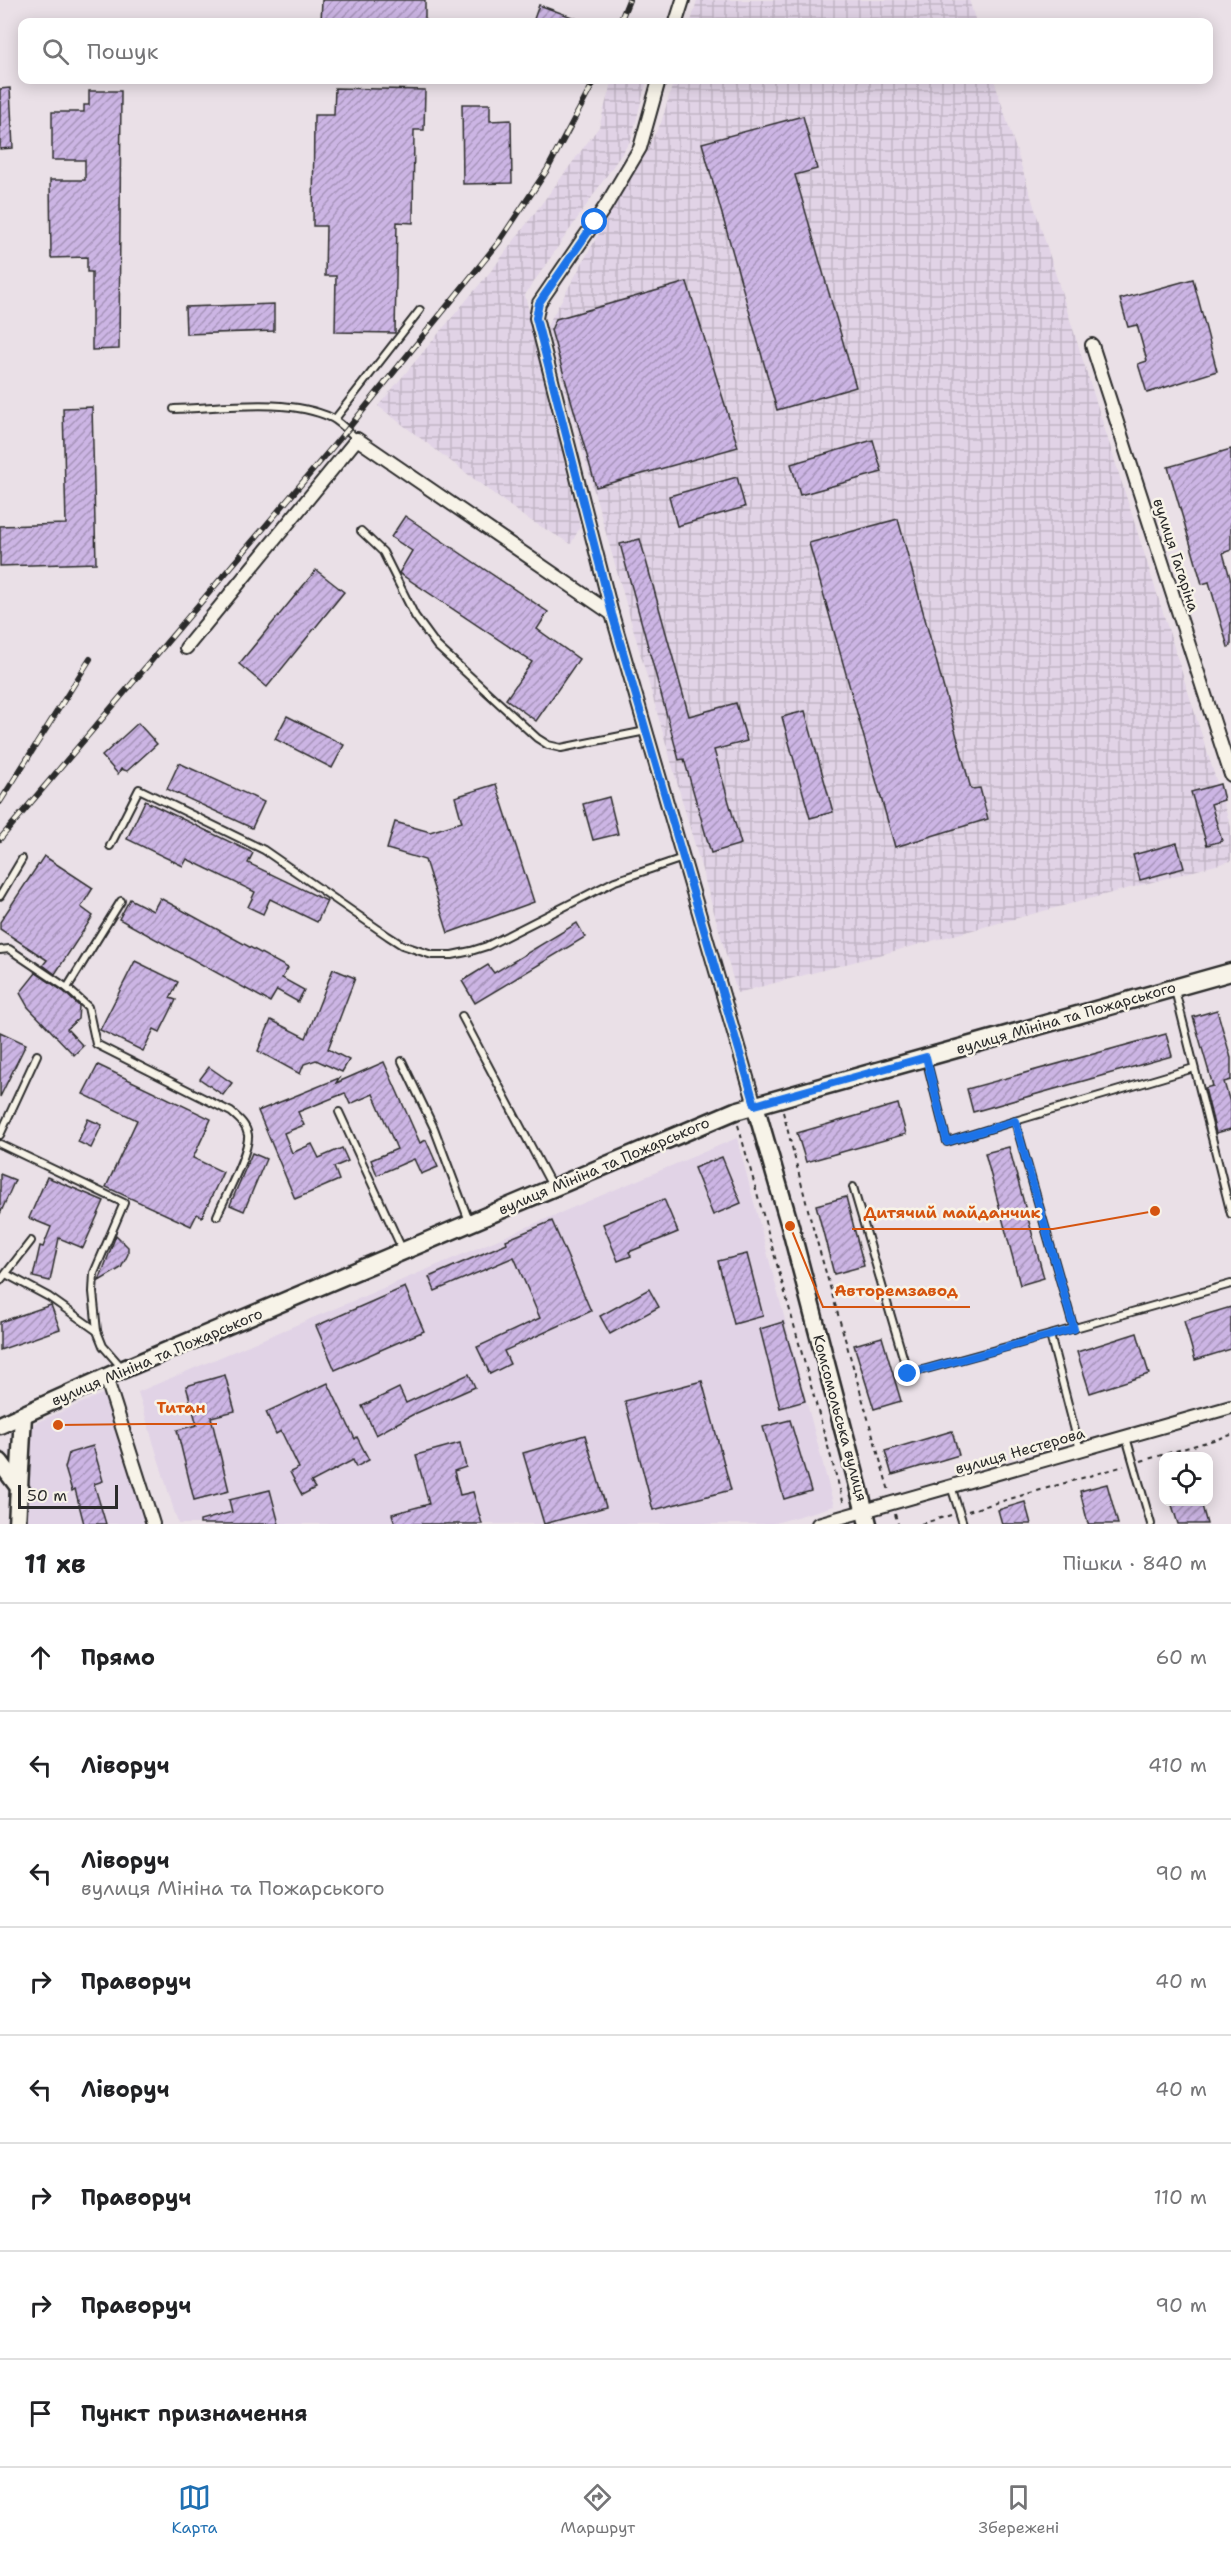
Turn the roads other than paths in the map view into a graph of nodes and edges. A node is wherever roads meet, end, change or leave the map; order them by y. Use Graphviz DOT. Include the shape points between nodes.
graph roads {
  1 [pos="683,0"];
  2 [pos="677,18"];
  3 [pos="658,84"];
  4 [pos="420,310"];
  5 [pos="1092,345"];
  6 [pos="174,410"];
  7 [pos="335,419"];
  8 [pos="357,439"];
  9 [pos="361,531"];
  10 [pos="612,614"];
  11 [pos="186,648"];
  12 [pos="646,731"];
  13 [pos="1231,776"];
  14 [pos="110,846"];
  15 [pos="683,858"];
  16 [pos="21,859"];
  17 [pos="0,896"];
  18 [pos="121,901"];
  19 [pos="0,950"];
  20 [pos="1231,972"];
  21 [pos="1174,987"];
  22 [pos="67,988"];
  23 [pos="462,1016"];
  24 [pos="38,1055"];
  25 [pos="926,1057"];
  26 [pos="402,1061"];
  27 [pos="1194,1068"];
  28 [pos="755,1105"];
  29 [pos="339,1112"];
  30 [pos="1015,1121"];
  31 [pos="0,1135"];
  32 [pos="0,1144"];
  33 [pos="853,1187"];
  34 [pos="553,1188"];
  35 [pos="1231,1214"];
  36 [pos="217,1216"];
  37 [pos="470,1224"];
  38 [pos="31,1241"];
  39 [pos="404,1253"];
  40 [pos="6,1274"];
  41 [pos="0,1281"];
  42 [pos="1231,1284"];
  43 [pos="1074,1329"];
  44 [pos="97,1331"];
  45 [pos="1050,1335"];
  46 [pos="124,1369"];
  47 [pos="106,1377"];
  48 [pos="1231,1407"];
  49 [pos="22,1415"];
  50 [pos="0,1425"];
  51 [pos="1126,1437"];
  52 [pos="1080,1449"];
  53 [pos="0,1462"];
  54 [pos="951,1486"];
  55 [pos="21,1490"];
  56 [pos="866,1517"];
  57 [pos="17,1524"];
  58 [pos="153,1524"];
  59 [pos="818,1524"];
  60 [pos="963,1524"];
  61 [pos="1151,1524"];
  1 -- 2 [label="street"];
  3 -- 10 [label="street" via="640,148 539,303 536,318"];
  4 -- 7 [label="lane"];
  5 -- 13 [label="street, вулиця Гагаріна"];
  6 -- 7 [label="lane" via="276,405"];
  7 -- 8 [label="lane"];
  8 -- 10 [label="street"];
  8 -- 11 [label="street"];
  9 -- 12 [label="lane" via="382,552 414,616 437,646 537,738 561,748"];
  10 -- 12 [label="street"];
  12 -- 15 [label="street"];
  14 -- 15 [label="lane" via="140,789 248,841 387,936 432,955 452,955 487,946 615,881"];
  15 -- 28 [label="street"];
  16 -- 17 [label="lane"];
  18 -- 22 [label="lane"];
  19 -- 22 [label="lane" via="9,949"];
  20 -- 21 [label="street, вулиця Мініна та Пожарського"];
  21 -- 25 [label="street, вулиця Мініна та Пожарського"];
  21 -- 27 [label="lane"];
  22 -- 36 [label="lane" via="88,1007 96,1044 231,1112 243,1122 248,1135 246,1149"];
  23 -- 34 [label="lane"];
  24 -- 31 [label="lane"];
  25 -- 28 [label="street, вулиця Мініна та Пожарського"];
  25 -- 30 [label="lane" via="947,1142"];
  26 -- 37 [label="lane" via="434,1128"];
  27 -- 30 [label="lane"];
  27 -- 35 [label="lane"];
  28 -- 34 [label="street, вулиця Мініна та Пожарського"];
  28 -- 56 [label="street, Комсомольська вулиця"];
  29 -- 39 [label="lane"];
  30 -- 43 [label="lane"];
  32 -- 44 [label="lane" via="124,1203 94,1273"];
  33 -- 45 [label="lane" via="908,1374"];
  34 -- 37 [label="street, вулиця Мініна та Пожарського"];
  37 -- 39 [label="street, вулиця Мініна та Пожарського"];
  38 -- 40 [label="lane"];
  39 -- 46 [label="street, вулиця Мініна та Пожарського"];
  40 -- 41 [label="lane"];
  40 -- 44 [label="lane" via="49,1297"];
  42 -- 43 [label="lane"];
  43 -- 45 [label="lane"];
  44 -- 46 [label="lane" via="103,1346"];
  45 -- 52 [label="lane"];
  46 -- 47 [label="street, вулиця Мініна та Пожарського"];
  47 -- 49 [label="street, вулиця Мініна та Пожарського"];
  47 -- 58 [label="street"];
  48 -- 51 [label="street, вулиця Нестерова"];
  49 -- 50 [label="street, вулиця Мініна та Пожарського"];
  49 -- 55 [label="street"];
  51 -- 52 [label="street, вулиця Нестерова"];
  51 -- 61 [label="lane"];
  52 -- 54 [label="street, вулиця Нестерова"];
  53 -- 55 [label="street"];
  54 -- 56 [label="street, вулиця Нестерова" via="892,1503"];
  54 -- 60 [label="lane"];
  55 -- 57 [label="street"];
  56 -- 59 [label="street, вулиця Нестерова" via="847,1516"];
}
